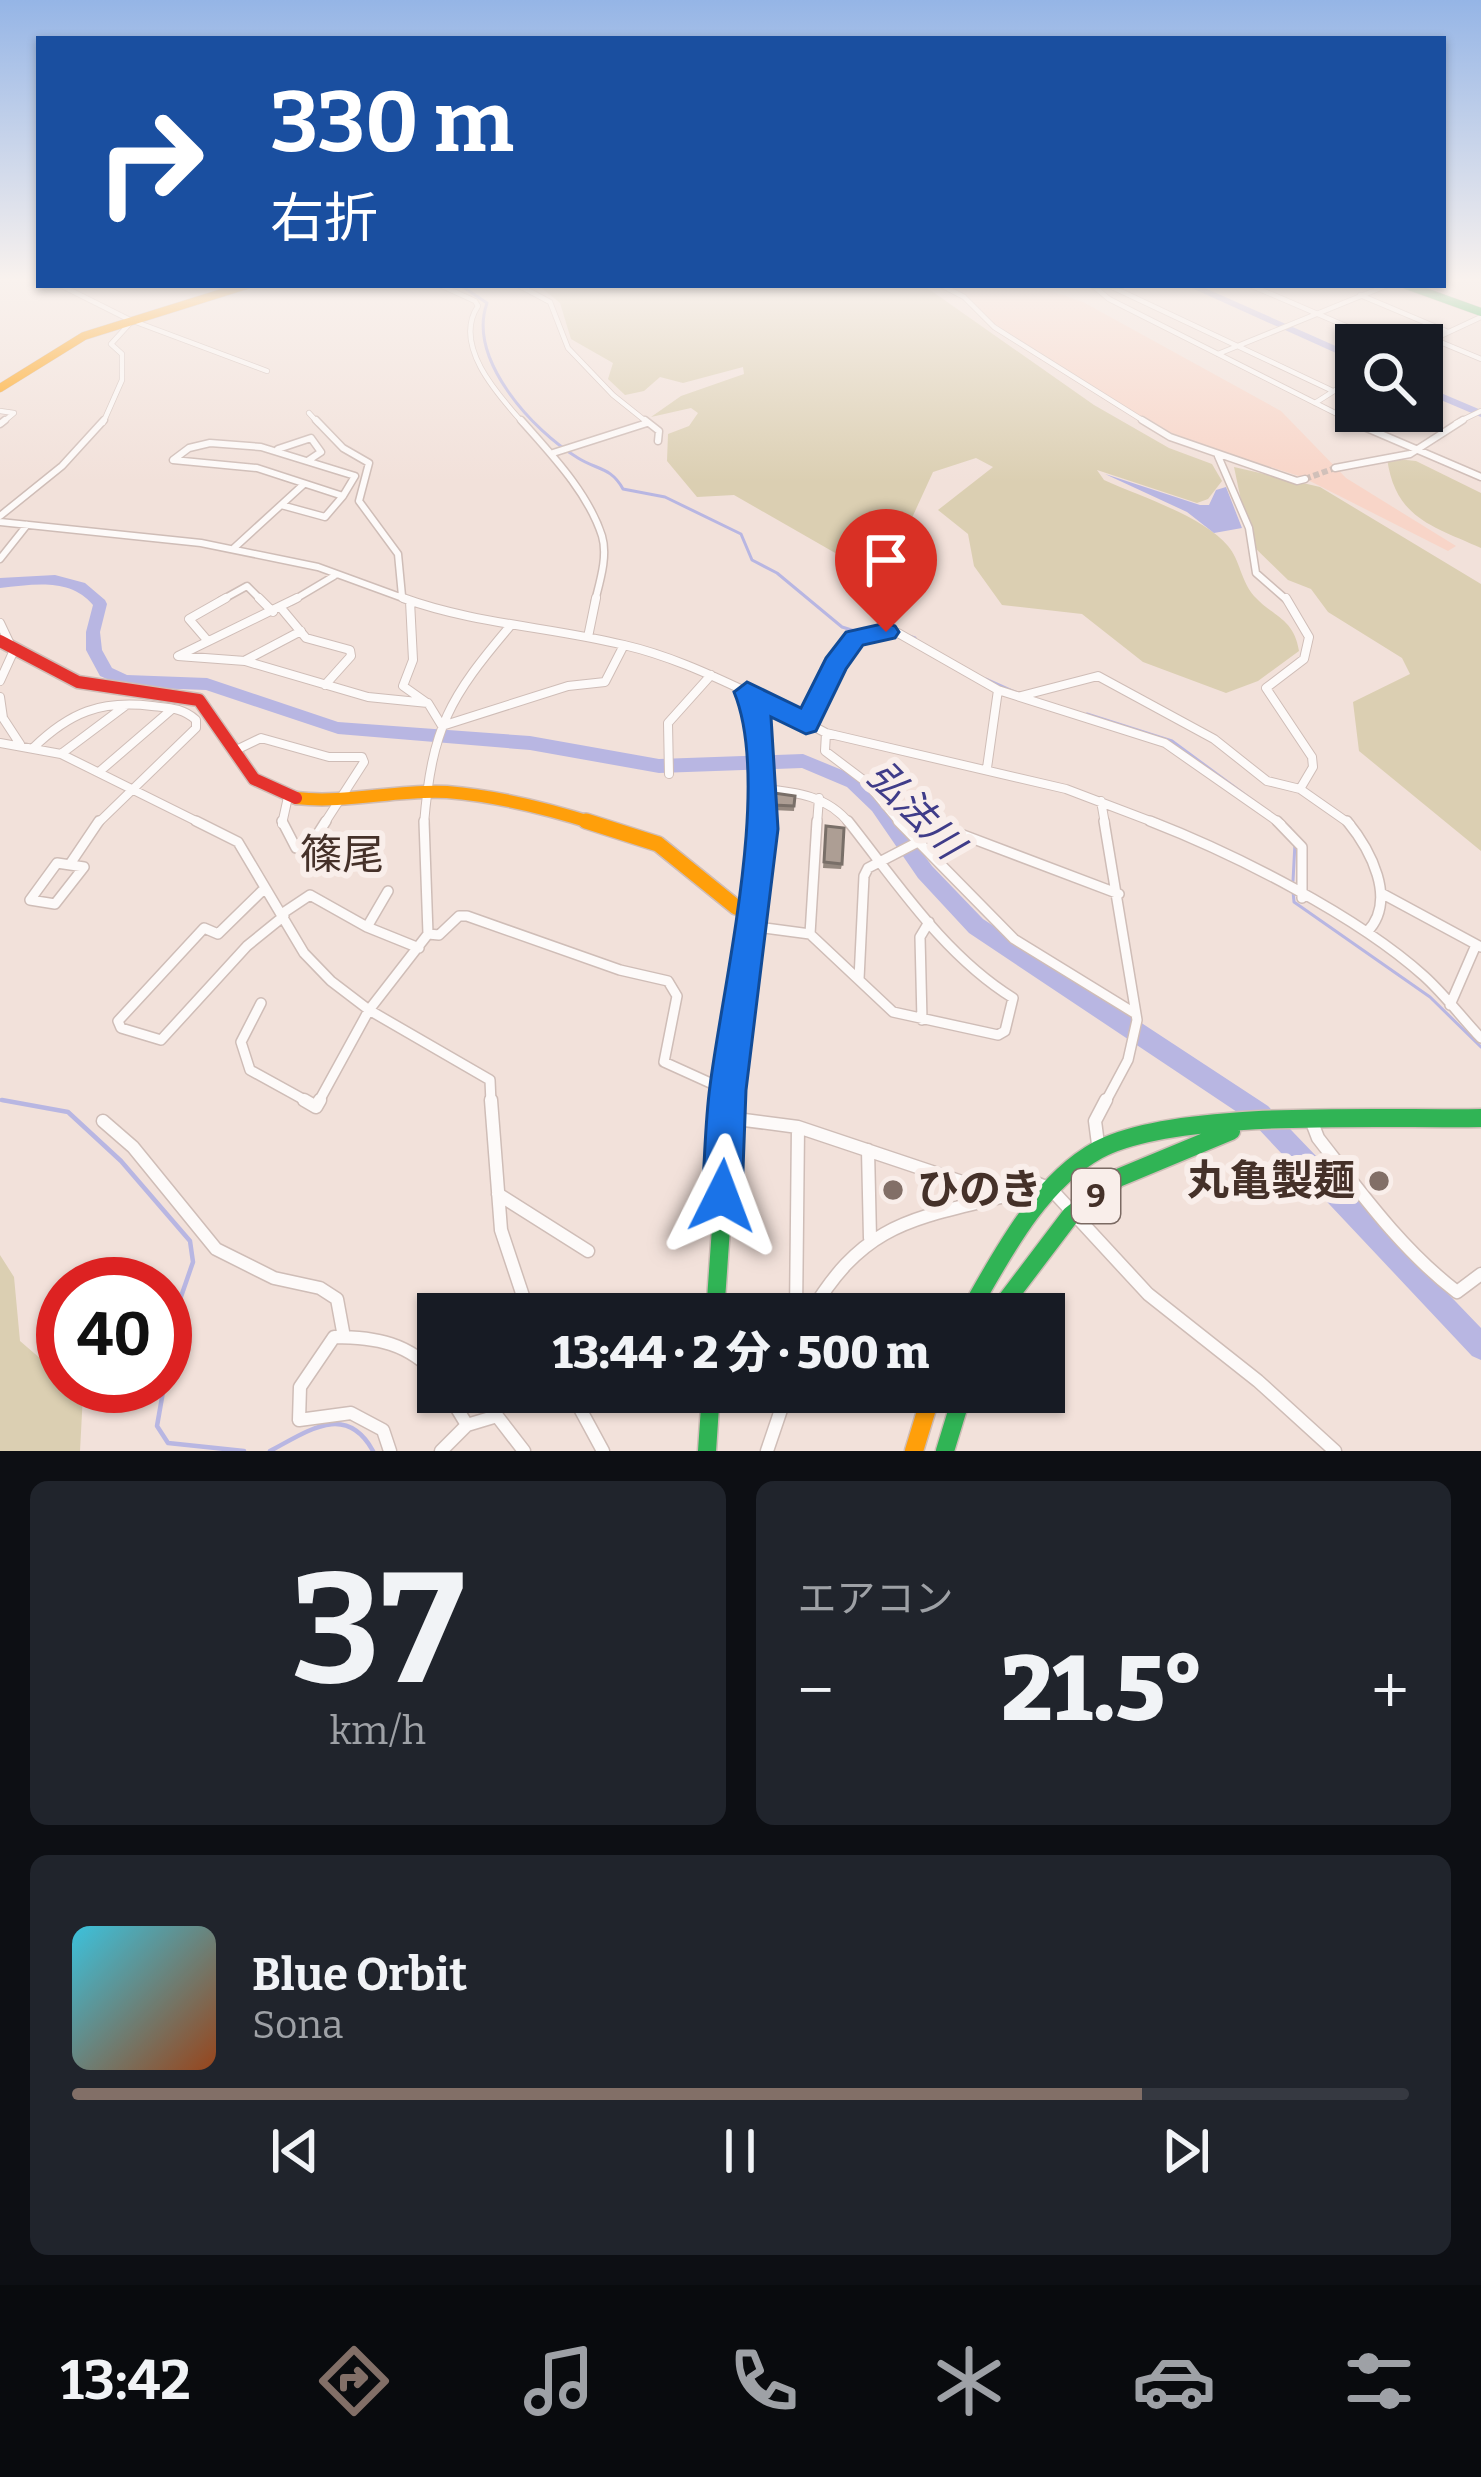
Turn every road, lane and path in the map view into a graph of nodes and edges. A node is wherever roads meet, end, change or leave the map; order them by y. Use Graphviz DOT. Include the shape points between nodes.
graph roads {
  1 [pos="67,347"];
  2 [pos="114,347"];
  3 [pos="205,347"];
  4 [pos="475,347"];
  5 [pos="567,347"];
  6 [pos="1026,347"];
  7 [pos="1201,347"];
  8 [pos="1236,347"];
  9 [pos="1239,347"];
  10 [pos="1452,347"];
  11 [pos="1217,355"];
  12 [pos="1481,359"];
  13 [pos="267,370"];
  14 [pos="0,388"];
  15 [pos="1333,392"];
  16 [pos="1314,404"];
  17 [pos="0,411"];
  18 [pos="309,412"];
  19 [pos="1479,412"];
  20 [pos="648,422"];
  21 [pos="0,424"];
  22 [pos="658,441"];
  23 [pos="278,449"];
  24 [pos="1414,450"];
  25 [pos="552,453"];
  26 [pos="1217,455"];
  27 [pos="308,461"];
  28 [pos="326,467"];
  29 [pos="1335,468"];
  30 [pos="1481,477"];
  31 [pos="1304,479"];
  32 [pos="304,484"];
  33 [pos="343,496"];
  34 [pos="281,505"];
  35 [pos="0,519"];
  36 [pos="27,525"];
  37 [pos="232,549"];
  38 [pos="0,559"];
  39 [pos="336,576"];
  40 [pos="406,598"];
  41 [pos="277,610"];
  42 [pos="0,622"];
  43 [pos="512,625"];
  44 [pos="301,631"];
  45 [pos="588,637"];
  46 [pos="207,640"];
  47 [pos="8,643"];
  48 [pos="624,645"];
  49 [pos="245,661"];
  50 [pos="711,675"];
  51 [pos="0,681"];
  52 [pos="325,685"];
  53 [pos="998,690"];
  54 [pos="747,692"];
  55 [pos="0,697"];
  56 [pos="1019,697"];
  57 [pos="428,704"];
  58 [pos="126,705"];
  59 [pos="172,709"];
  60 [pos="806,724"];
  61 [pos="439,733"];
  62 [pos="826,733"];
  63 [pos="0,743"];
  64 [pos="21,746"];
  65 [pos="33,748"];
  66 [pos="233,751"];
  67 [pos="61,754"];
  68 [pos="987,768"];
  69 [pos="99,772"];
  70 [pos="669,774"];
  71 [pos="130,786"];
  72 [pos="763,789"];
  73 [pos="1300,789"];
  74 [pos="428,792"];
  75 [pos="288,797"];
  76 [pos="819,798"];
  77 [pos="1101,799"];
  78 [pos="341,801"];
  79 [pos="916,843"];
  80 [pos="927,851"];
  81 [pos="881,861"];
  82 [pos="70,864"];
  83 [pos="265,888"];
  84 [pos="388,891"];
  85 [pos="1381,893"];
  86 [pos="1119,894"];
  87 [pos="1302,898"];
  88 [pos="283,915"];
  89 [pos="751,919"];
  90 [pos="928,922"];
  91 [pos="367,927"];
  92 [pos="1367,932"];
  93 [pos="428,934"];
  94 [pos="810,934"];
  95 [pos="1479,946"];
  96 [pos="419,948"];
  97 [pos="859,979"];
  98 [pos="261,1003"];
  99 [pos="1450,1005"];
  100 [pos="369,1010"];
  101 [pos="1136,1014"];
  102 [pos="922,1020"];
  103 [pos="1481,1038"];
  104 [pos="728,1090"];
  105 [pos="727,1118"];
  106 [pos="1481,1118"];
  107 [pos="103,1121"];
  108 [pos="1313,1125"];
  109 [pos="798,1127"];
  110 [pos="1235,1129"];
  111 [pos="1101,1148"];
  112 [pos="868,1150"];
  113 [pos="1051,1190"];
  114 [pos="498,1194"];
  115 [pos="1071,1215"];
  116 [pos="870,1240"];
  117 [pos="588,1251"];
  118 [pos="1481,1274"];
  119 [pos="517,1293"];
  120 [pos="716,1293"];
  121 [pos="796,1293"];
  122 [pos="822,1293"];
  123 [pos="980,1293"];
  124 [pos="1012,1293"];
  125 [pos="344,1337"];
  126 [pos="417,1356"];
  127 [pos="460,1413"];
  128 [pos="583,1413"];
  129 [pos="710,1413"];
  130 [pos="781,1413"];
  131 [pos="926,1413"];
  132 [pos="957,1413"];
  133 [pos="467,1425"];
  134 [pos="390,1451"];
  135 [pos="441,1451"];
  136 [pos="524,1451"];
  137 [pos="604,1451"];
  138 [pos="707,1451"];
  139 [pos="767,1451"];
  140 [pos="914,1451"];
  141 [pos="945,1451"];
  142 [pos="1335,1451"];
  1 -- 14 [label="main road"];
  2 -- 35 [label="street" via="124,358 112,409 81,448"];
  3 -- 13 [label="street"];
  4 -- 25 [label="street" via="484,379"];
  5 -- 20 [label="street"];
  6 -- 26 [label="street" via="1170,437"];
  7 -- 11 [label="street"];
  8 -- 11 [label="street"];
  9 -- 15 [label="street"];
  10 -- 12 [label="street"];
  11 -- 16 [label="street"];
  15 -- 16 [label="street"];
  16 -- 24 [label="street"];
  17 -- 21 [label="street" via="14,413"];
  18 -- 40 [label="street" via="369,463 359,501 398,554"];
  19 -- 24 [label="street"];
  20 -- 22 [label="street"];
  20 -- 25 [label="street"];
  23 -- 27 [label="street"];
  23 -- 27 [label="street" via="311,439 321,452"];
  23 -- 32 [label="street" via="198,445 172,460 257,468"];
  24 -- 29 [label="street"];
  24 -- 30 [label="street"];
  25 -- 45 [label="street" via="602,536"];
  26 -- 31 [label="street"];
  26 -- 73 [label="street" via="1249,528 1256,573 1286,598 1309,637 1304,659 1265,688 1312,757"];
  27 -- 28 [label="street"];
  28 -- 32 [label="street"];
  28 -- 33 [label="street" via="355,476"];
  32 -- 33 [label="street"];
  32 -- 34 [label="street"];
  33 -- 34 [label="street" via="325,518"];
  34 -- 37 [label="street"];
  35 -- 36 [label="street"];
  36 -- 37 [label="street"];
  36 -- 38 [label="street"];
  37 -- 39 [label="street"];
  39 -- 40 [label="street"];
  39 -- 41 [label="street"];
  40 -- 43 [label="street"];
  40 -- 57 [label="street" via="413,660 403,686"];
  41 -- 44 [label="street"];
  41 -- 46 [label="street"];
  41 -- 46 [label="street" via="247,586 189,619"];
  42 -- 47 [label="street"];
  43 -- 45 [label="street"];
  43 -- 61 [label="street" via="479,659"];
  44 -- 49 [label="street"];
  44 -- 52 [label="street" via="350,650"];
  45 -- 48 [label="street"];
  46 -- 49 [label="street" via="178,656"];
  47 -- 51 [label="street"];
  47 -- 66 [label="main road" via="78,682 199,700"];
  48 -- 50 [label="street"];
  48 -- 61 [label="street" via="605,682 568,686"];
  49 -- 52 [label="street"];
  50 -- 54 [label="street"];
  50 -- 70 [label="street" via="668,723"];
  52 -- 57 [label="street"];
  53 -- 56 [label="street"];
  53 -- 60 [label="street" via="898,633 860,636"];
  53 -- 68 [label="street"];
  54 -- 60 [label="street"];
  54 -- 72 [label="street" via="757,715"];
  55 -- 64 [label="street"];
  56 -- 73 [label="street" via="1098,676 1214,739 1268,781"];
  56 -- 87 [label="street" via="1166,742 1302,847"];
  57 -- 61 [label="street"];
  58 -- 59 [label="street"];
  58 -- 65 [label="street" via="75,709"];
  58 -- 67 [label="street"];
  59 -- 69 [label="street"];
  59 -- 71 [label="street" via="185,710 196,728"];
  60 -- 62 [label="street"];
  61 -- 74 [label="street"];
  62 -- 68 [label="street"];
  62 -- 79 [label="street" via="824,751 866,782"];
  63 -- 64 [label="street"];
  64 -- 65 [label="street"];
  65 -- 67 [label="street"];
  66 -- 75 [label="main road" via="246,774"];
  66 -- 78 [label="street" via="262,738 329,758 362,757"];
  67 -- 69 [label="street"];
  68 -- 77 [label="street"];
  69 -- 71 [label="street"];
  71 -- 82 [label="street"];
  71 -- 83 [label="street" via="238,842"];
  72 -- 76 [label="street"];
  72 -- 89 [label="street"];
  73 -- 85 [label="street" via="1348,823 1371,856"];
  74 -- 78 [label="main road"];
  74 -- 89 [label="main road" via="475,793 649,839"];
  74 -- 93 [label="street"];
  75 -- 78 [label="main road"];
  75 -- 78 [label="street" via="280,813 296,848 310,846"];
  76 -- 81 [label="street" via="839,809"];
  76 -- 94 [label="street"];
  77 -- 86 [label="street"];
  77 -- 87 [label="street" via="1222,849"];
  79 -- 80 [label="street"];
  79 -- 81 [label="street"];
  80 -- 86 [label="street" via="956,845 958,833"];
  80 -- 101 [label="street" via="1014,939"];
  81 -- 90 [label="street"];
  81 -- 97 [label="street" via="864,876"];
  82 -- 82 [label="street" via="83,867 55,904 30,900 57,863"];
  83 -- 88 [label="street"];
  83 -- 88 [label="street" via="218,934 204,928 118,1021 121,1028 161,1040"];
  84 -- 91 [label="street"];
  85 -- 92 [label="street"];
  85 -- 95 [label="street"];
  86 -- 101 [label="street"];
  87 -- 92 [label="street"];
  88 -- 91 [label="street" via="310,895"];
  88 -- 100 [label="street" via="304,953"];
  89 -- 94 [label="street"];
  89 -- 104 [label="main road"];
  90 -- 102 [label="street" via="920,937"];
  90 -- 102 [label="street" via="1013,998 998,1035"];
  91 -- 96 [label="street"];
  92 -- 99 [label="street"];
  93 -- 96 [label="street"];
  93 -- 104 [label="street" via="466,916 626,973 666,979 676,996 664,1062"];
  94 -- 97 [label="street"];
  95 -- 99 [label="street"];
  96 -- 100 [label="street"];
  97 -- 102 [label="street" via="893,1012"];
  98 -- 100 [label="street" via="241,1042 250,1070 316,1107"];
  99 -- 103 [label="street"];
  100 -- 114 [label="street" via="490,1080"];
  101 -- 111 [label="street" via="1129,1060 1095,1121"];
  104 -- 105 [label="main road"];
  105 -- 109 [label="street"];
  105 -- 120 [label="main road"];
  106 -- 108 [label="main road, 9"];
  107 -- 125 [label="street" via="134,1147 216,1249 337,1299"];
  108 -- 110 [label="main road, 9"];
  108 -- 118 [label="street" via="1443,1283 1457,1292"];
  109 -- 112 [label="street"];
  109 -- 121 [label="street"];
  110 -- 111 [label="main road, 9" via="1180,1128"];
  110 -- 115 [label="main road, 9" via="1118,1178"];
  111 -- 113 [label="main road, 9"];
  112 -- 113 [label="street" via="986,1190 1026,1179"];
  112 -- 116 [label="street"];
  113 -- 115 [label="street"];
  113 -- 116 [label="street" via="1026,1186 908,1220"];
  113 -- 123 [label="main road, 9"];
  114 -- 117 [label="street"];
  114 -- 119 [label="street"];
  115 -- 124 [label="main road, 9"];
  115 -- 142 [label="street" via="1148,1294"];
  116 -- 122 [label="street" via="839,1265"];
  125 -- 126 [label="street" via="404,1344"];
  125 -- 134 [label="street" via="334,1337 300,1387 299,1420 351,1413 383,1430"];
  127 -- 133 [label="street"];
  128 -- 137 [label="street"];
  129 -- 138 [label="main road"];
  130 -- 139 [label="street"];
  131 -- 140 [label="main road"];
  132 -- 141 [label="main road"];
  133 -- 135 [label="street"];
  133 -- 136 [label="street" via="497,1416"];
}
